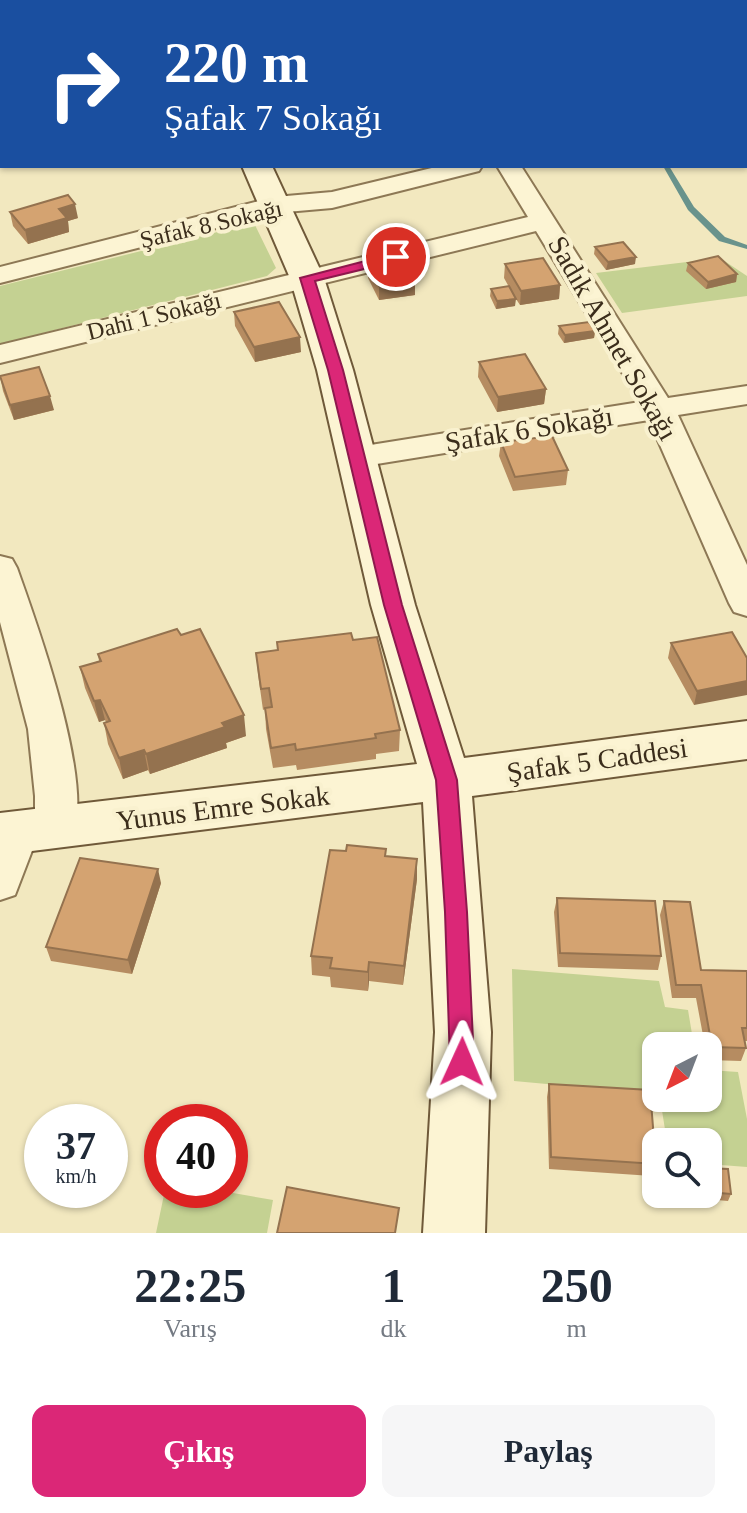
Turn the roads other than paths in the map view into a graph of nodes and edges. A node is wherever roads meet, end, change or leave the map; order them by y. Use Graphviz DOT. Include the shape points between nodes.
graph roads {
  1 [pos="462,168"];
  2 [pos="510,168"];
  3 [pos="266,186"];
  4 [pos="544,221"];
  5 [pos="0,275"];
  6 [pos="307,278"];
  7 [pos="0,354"];
  8 [pos="747,395"];
  9 [pos="659,408"];
  10 [pos="358,457"];
  11 [pos="0,568"];
  12 [pos="747,603"];
  13 [pos="747,740"];
  14 [pos="446,780"];
  15 [pos="24,832"];
  16 [pos="0,882"];
  17 [pos="454,1233"];
  1 -- 3 [label="street, Şafak 8 Sokağı" via="332,200"];
  2 -- 4 [label="street, Sadık Ahmet Sokağı"];
  3 -- 5 [label="street, Şafak 8 Sokağı"];
  3 -- 6 [label="street"];
  4 -- 6 [label="street, Dahi 1 Sokağı"];
  4 -- 9 [label="street, Sadık Ahmet Sokağı"];
  6 -- 7 [label="street, Dahi 1 Sokağı"];
  6 -- 10 [label="street"];
  8 -- 9 [label="street, Şafak 6 Sokağı"];
  9 -- 10 [label="street, Şafak 6 Sokağı"];
  9 -- 12 [label="street, Sadık Ahmet Sokağı"];
  10 -- 14 [label="street" via="393,605"];
  11 -- 15 [label="street" via="28,652 56,782"];
  13 -- 14 [label="street, Şafak 5 Caddesi"];
  14 -- 15 [label="street, Yunus Emre Sokak"];
  14 -- 17 [label="street" via="463,1032"];
  15 -- 16 [label="street"];
}
